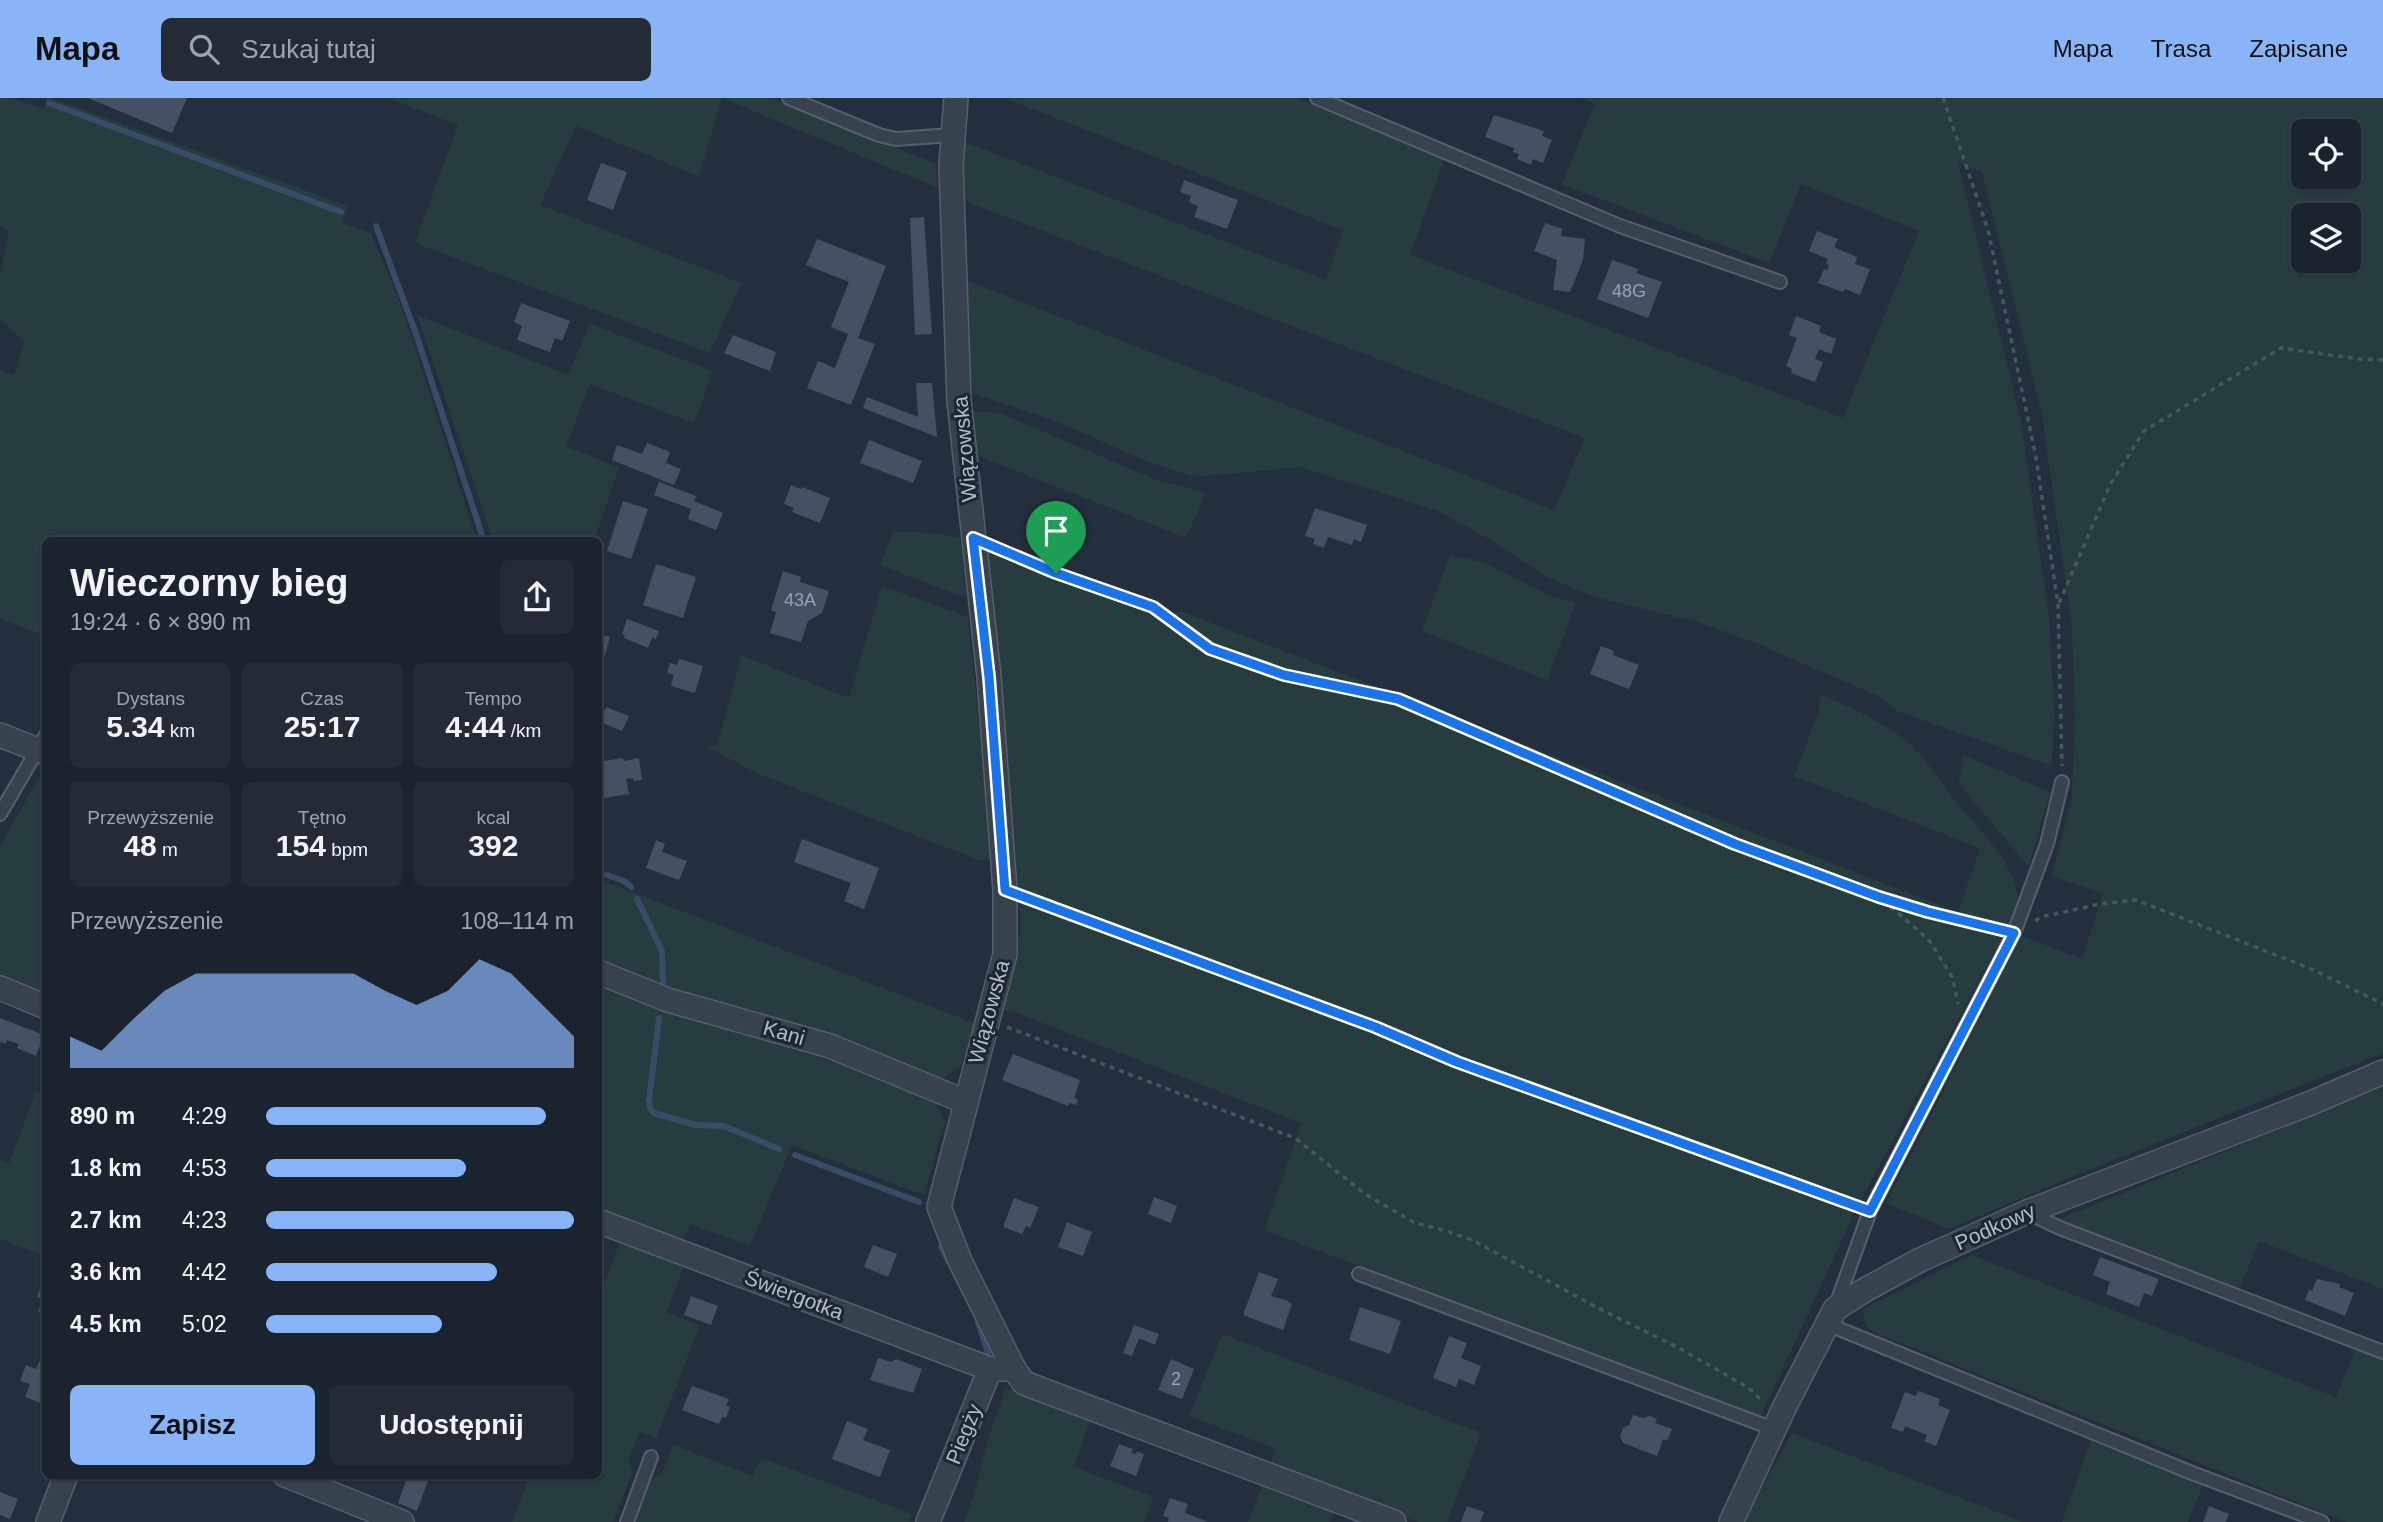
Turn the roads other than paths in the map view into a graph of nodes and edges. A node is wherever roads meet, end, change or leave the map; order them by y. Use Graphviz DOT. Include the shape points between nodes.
graph roads {
  1 [pos="789,98"];
  2 [pos="956,98"];
  3 [pos="1317,98"];
  4 [pos="952,135"];
  5 [pos="1780,282"];
  6 [pos="0,735"];
  7 [pos="42,746"];
  8 [pos="42,748"];
  9 [pos="2062,782"];
  10 [pos="0,814"];
  11 [pos="602,974"];
  12 [pos="0,988"];
  13 [pos="42,1005"];
  14 [pos="2383,1072"];
  15 [pos="966,1102"];
  16 [pos="2027,1212"];
  17 [pos="602,1223"];
  18 [pos="1359,1274"];
  19 [pos="1831,1317"];
  20 [pos="2383,1352"];
  21 [pos="990,1369"];
  22 [pos="1014,1369"];
  23 [pos="1777,1423"];
  24 [pos="651,1457"];
  25 [pos="64,1479"];
  26 [pos="295,1479"];
  27 [pos="48,1522"];
  28 [pos="402,1522"];
  29 [pos="627,1522"];
  30 [pos="928,1522"];
  31 [pos="1394,1522"];
  32 [pos="1731,1522"];
  33 [pos="2322,1522"];
  1 -- 4 [label="lane" via="896,139"];
  2 -- 4 [label="street, Wiązowska"];
  3 -- 5 [label="lane" via="1620,226"];
  4 -- 15 [label="street, Wiązowska" via="960,401 989,677 1005,890 1005,954"];
  6 -- 7 [label="street"];
  8 -- 10 [label="lane"];
  9 -- 19 [label="lane" via="2047,844 2014,933 1870,1211"];
  11 -- 15 [label="street, Kani" via="668,1000 830,1046"];
  12 -- 13 [label="street"];
  14 -- 16 [label="street, Podkowy"];
  15 -- 22 [label="street, Wiązowska" via="939,1207 960,1261"];
  16 -- 19 [label="street, Podkowy" via="1920,1260 1863,1291"];
  16 -- 20 [label="lane"];
  17 -- 21 [label="street, Świergotka"];
  18 -- 23 [label="lane"];
  19 -- 23 [label="street"];
  19 -- 33 [label="lane" via="1895,1354"];
  21 -- 22 [label="street"];
  21 -- 30 [label="street, Piegży"];
  22 -- 31 [label="street, Wiązowska" via="1034,1388"];
  23 -- 32 [label="street"];
  24 -- 29 [label="lane"];
  25 -- 27 [label="street"];
  26 -- 28 [label="street"];
}
